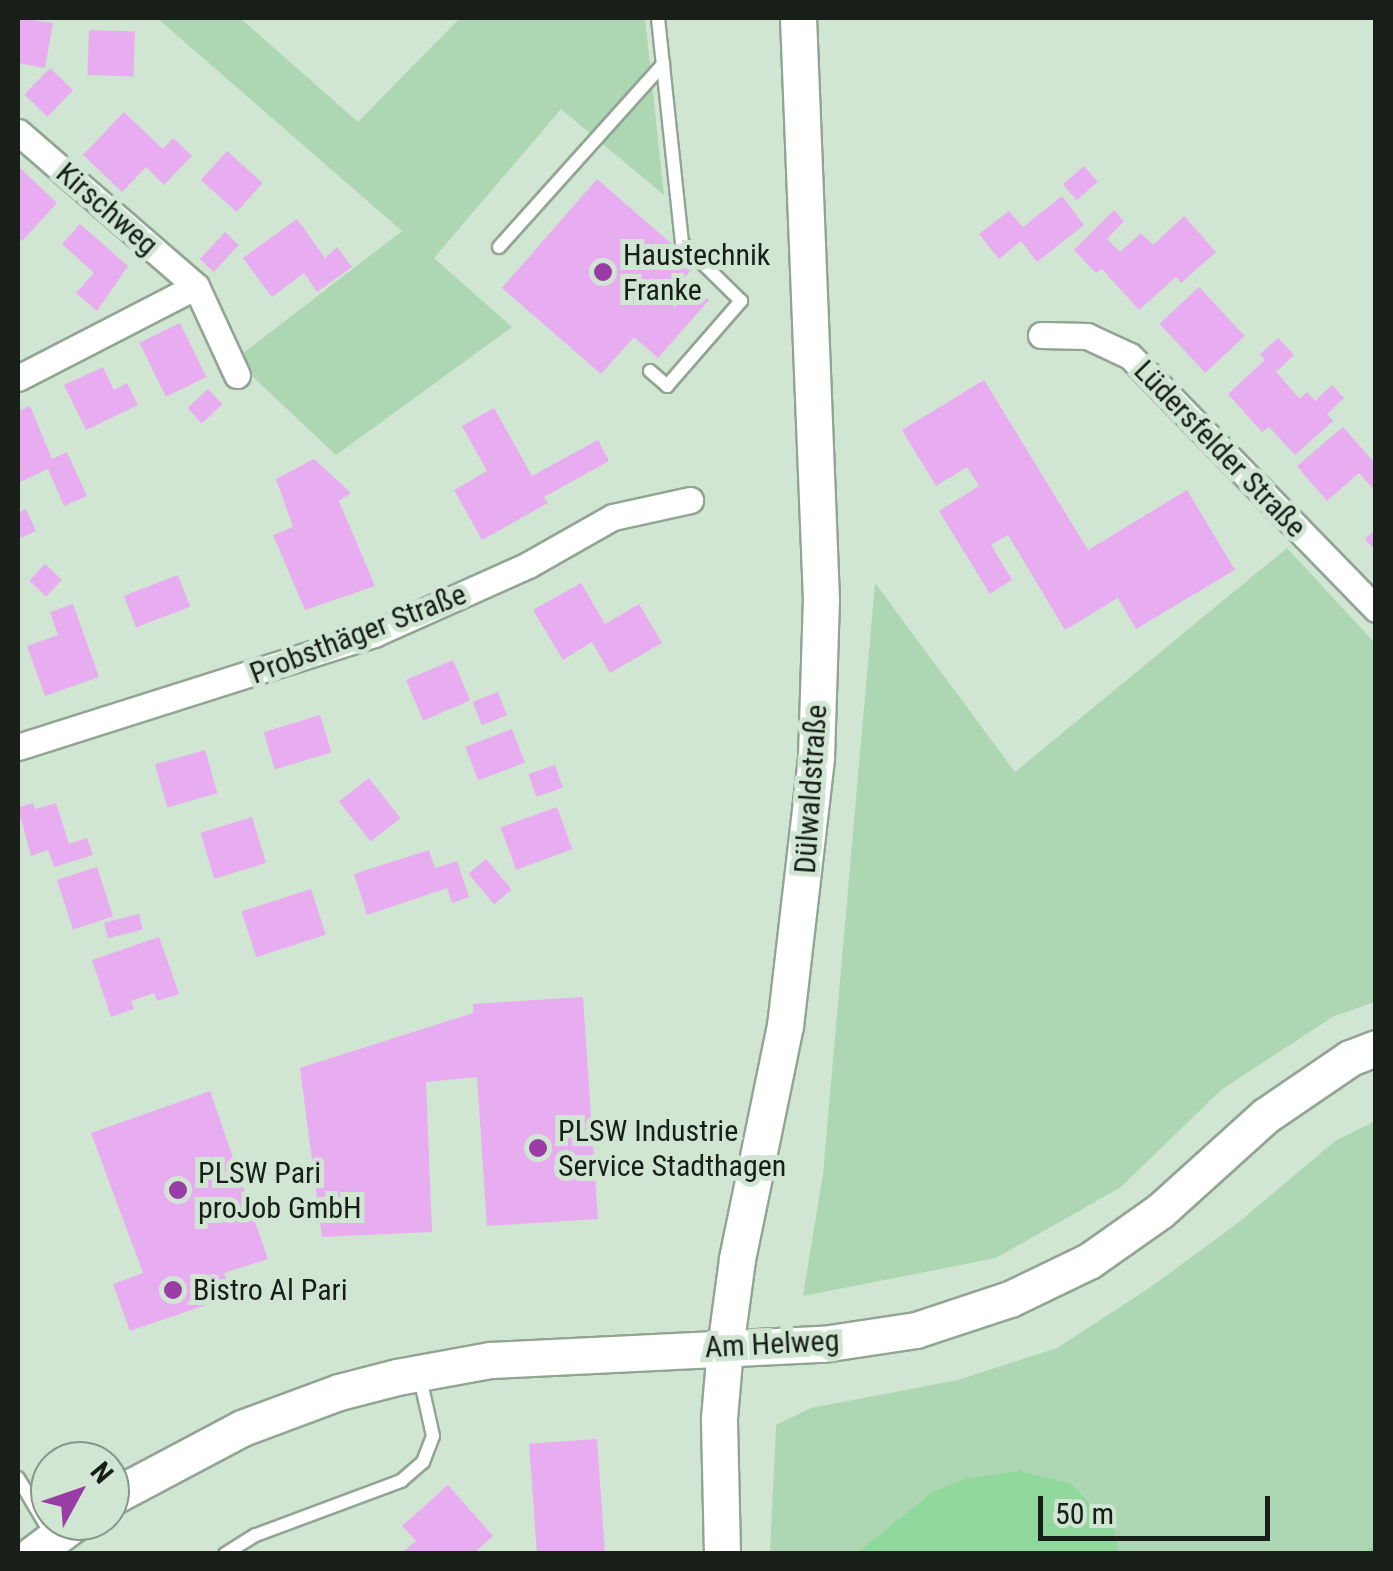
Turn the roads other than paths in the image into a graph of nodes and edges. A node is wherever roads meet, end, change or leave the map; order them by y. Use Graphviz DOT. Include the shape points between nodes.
graph roads {
  1 [pos="658,18"];
  2 [pos="798,18"];
  3 [pos="663,64"];
  4 [pos="18,132"];
  5 [pos="499,247"];
  6 [pos="196,286"];
  7 [pos="1041,335"];
  8 [pos="650,371"];
  9 [pos="237,375"];
  10 [pos="18,378"];
  11 [pos="690,500"];
  12 [pos="1376,609"];
  13 [pos="18,748"];
  14 [pos="1376,1048"];
  15 [pos="725,1348"];
  16 [pos="418,1373"];
  17 [pos="130,1487"];
  18 [pos="225,1554"];
  19 [pos="722,1554"];
  1 -- 3 [label="lane"];
  2 -- 15 [label="street, Dülwaldstraße" via="820,600 816,757 786,1026"];
  3 -- 5 [label="lane"];
  3 -- 8 [label="lane" via="682,243 741,300 668,386"];
  4 -- 6 [label="street, Kirschweg"];
  6 -- 9 [label="street, Kirschweg"];
  6 -- 10 [label="street"];
  7 -- 12 [label="street, Lüdersfelder Straße" via="1087,336 1130,356"];
  11 -- 13 [label="street, Probsthäger Straße" via="613,516 528,565 374,634"];
  14 -- 15 [label="street, Am Helweg" via="1350,1058 1265,1116 1160,1210 1089,1261 1010,1299 916,1330"];
  15 -- 16 [label="street, Am Helweg" via="490,1360"];
  15 -- 19 [label="street, Dülwaldstraße"];
  16 -- 17 [label="street, Am Helweg" via="339,1392 242,1428"];
  16 -- 18 [label="lane" via="434,1436 423,1462 400,1481"];
}
